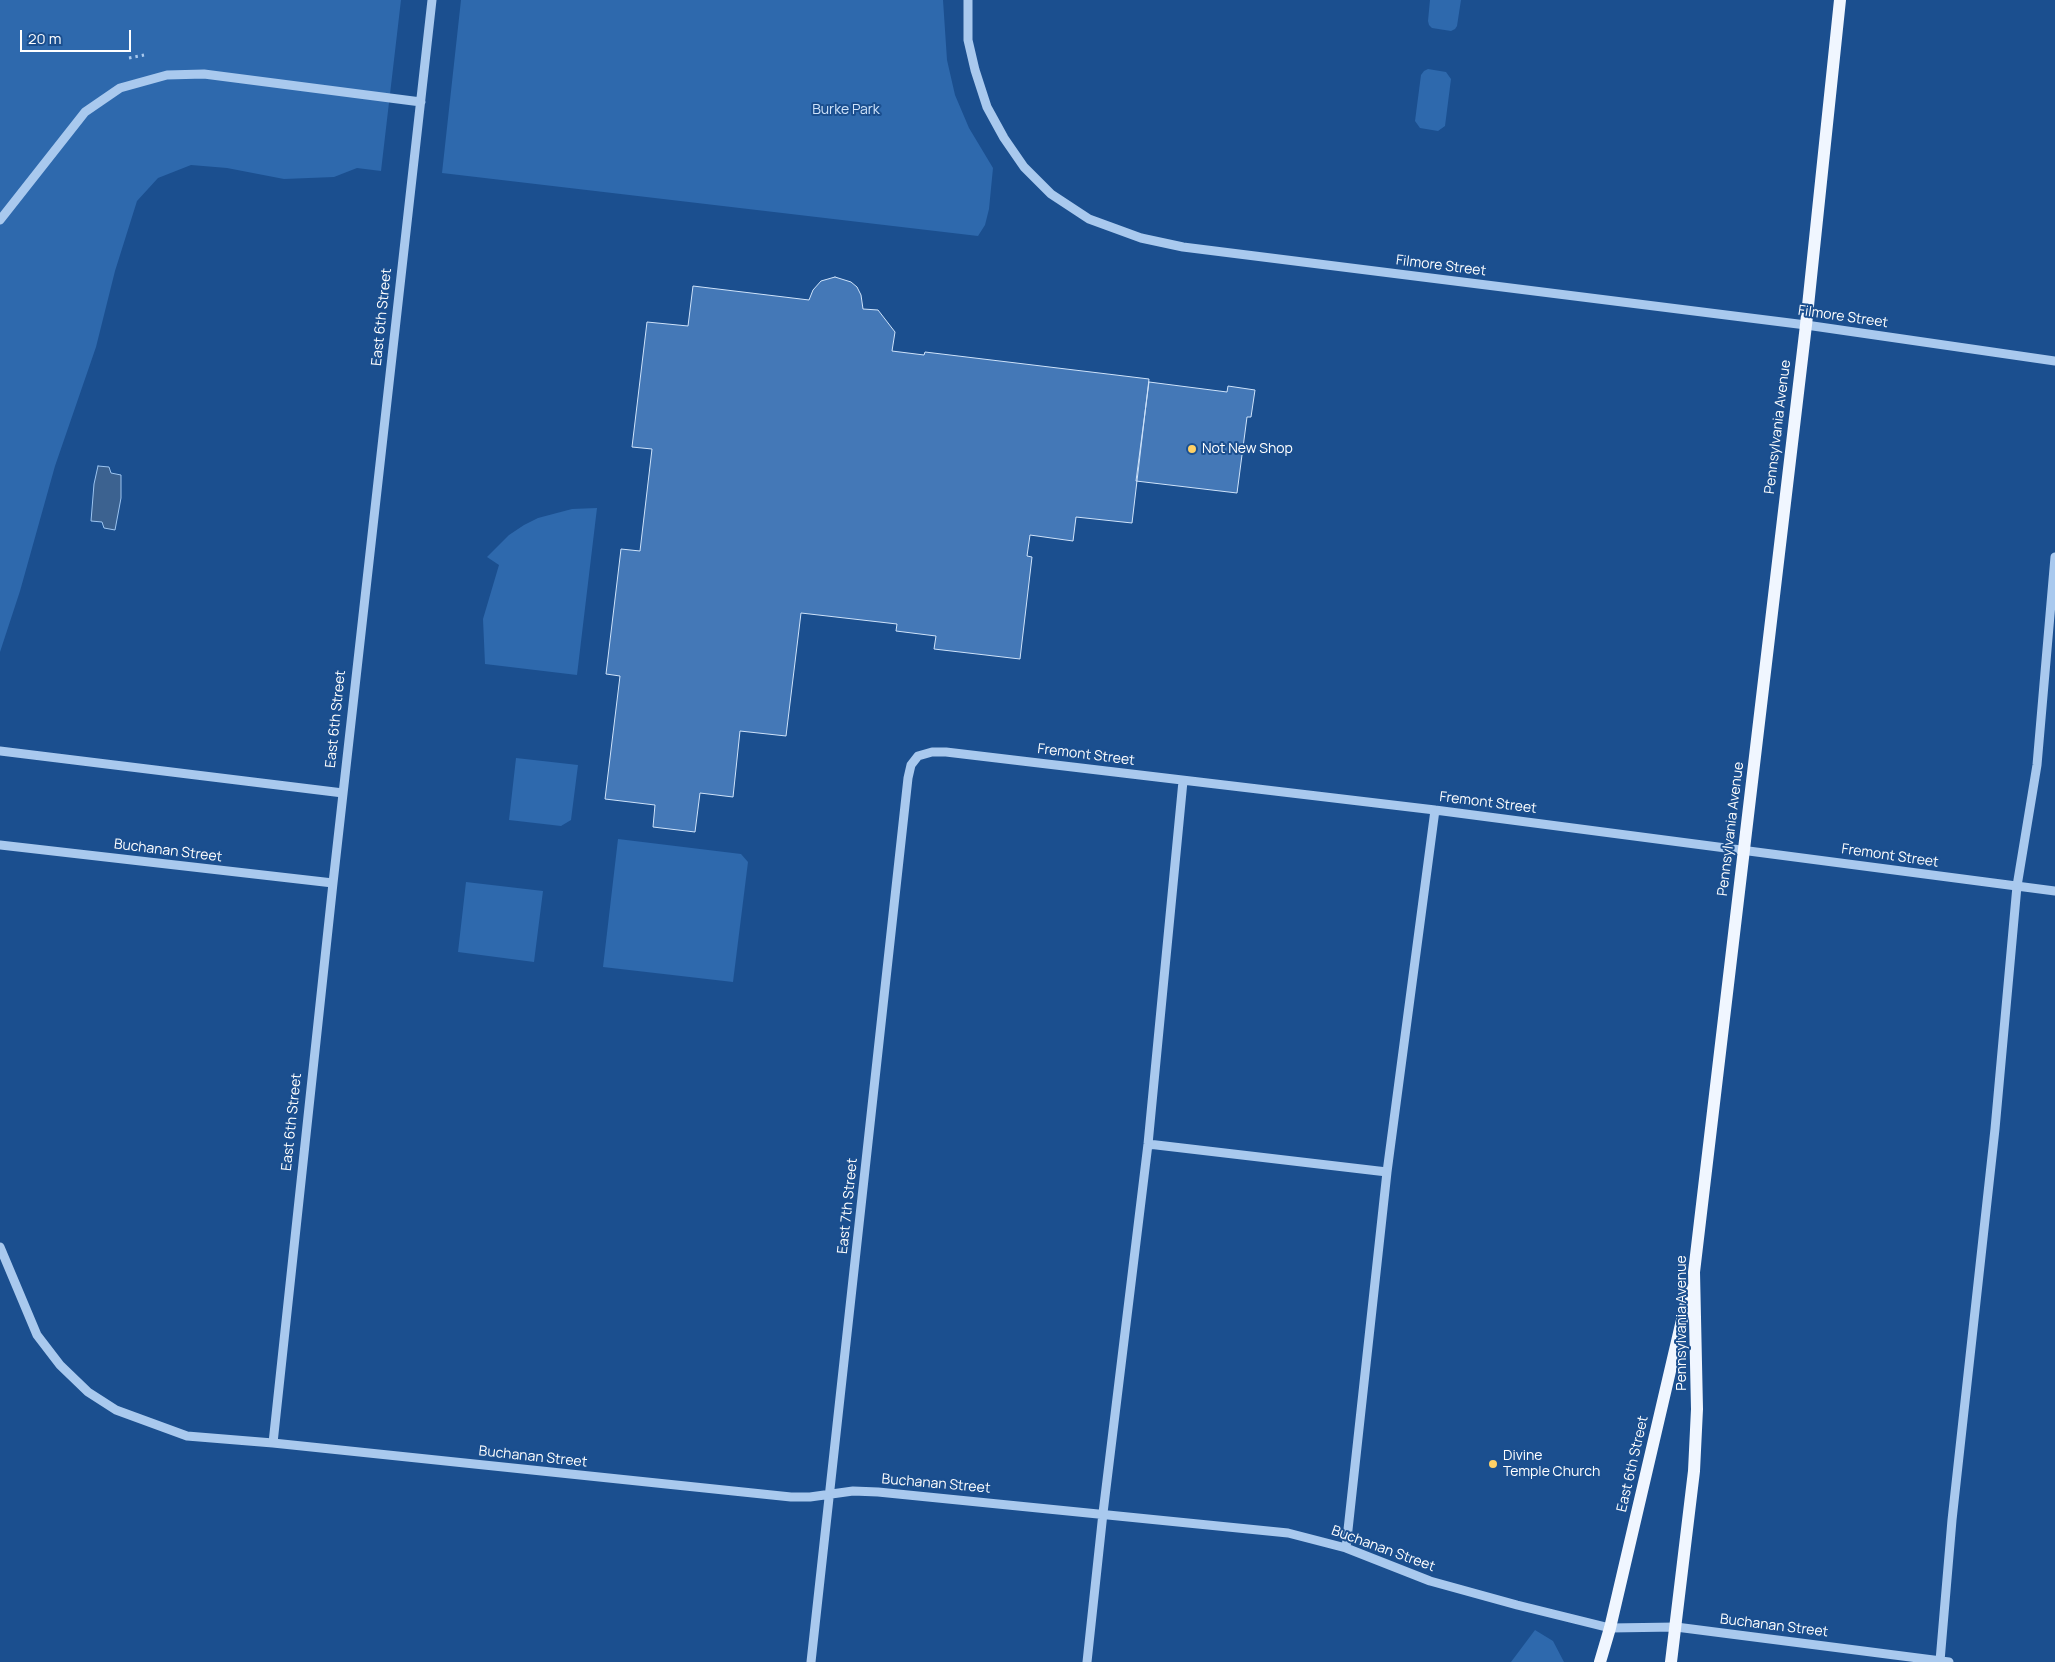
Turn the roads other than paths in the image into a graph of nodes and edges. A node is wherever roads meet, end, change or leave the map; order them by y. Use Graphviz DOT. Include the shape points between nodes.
graph roads {
  1 [pos="432,0"];
  2 [pos="968,0"];
  3 [pos="1840,0"];
  4 [pos="420,102"];
  5 [pos="0,220"];
  6 [pos="1806,325"];
  7 [pos="2055,361"];
  8 [pos="2055,557"];
  9 [pos="0,752"];
  10 [pos="918,756"];
  11 [pos="1183,781"];
  12 [pos="343,793"];
  13 [pos="1435,810"];
  14 [pos="0,845"];
  15 [pos="1743,850"];
  16 [pos="333,883"];
  17 [pos="2017,886"];
  18 [pos="2055,891"];
  19 [pos="1148,1144"];
  20 [pos="1387,1172"];
  21 [pos="0,1247"];
  22 [pos="1694,1272"];
  23 [pos="273,1442"];
  24 [pos="830,1494"];
  25 [pos="1103,1513"];
  26 [pos="1346,1548"];
  27 [pos="1676,1626"];
  28 [pos="1610,1628"];
  29 [pos="1945,1661"];
  30 [pos="811,1662"];
  31 [pos="1087,1662"];
  32 [pos="1600,1662"];
  33 [pos="1671,1662"];
  1 -- 4 [label="street, East 6th Street"];
  2 -- 6 [label="street, Filmore Street" via="968,40 975,70 988,107 1004,138 1024,167 1051,194 1089,219 1141,238 1183,247"];
  3 -- 6 [label="main road, Pennsylvania Avenue"];
  4 -- 5 [label="street" via="204,74 167,76 120,88 85,112"];
  4 -- 12 [label="street, East 6th Street"];
  6 -- 7 [label="street, Filmore Street"];
  6 -- 15 [label="main road, Pennsylvania Avenue"];
  8 -- 17 [label="street" via="2037,765"];
  9 -- 12 [label="street"];
  10 -- 11 [label="street, Fremont Street" via="946,752"];
  10 -- 24 [label="street, East 7th Street" via="911,765 908,778"];
  11 -- 13 [label="street, Fremont Street"];
  11 -- 19 [label="street"];
  12 -- 16 [label="street, East 6th Street"];
  13 -- 15 [label="street, Fremont Street"];
  13 -- 20 [label="street"];
  14 -- 16 [label="street, Buchanan Street"];
  15 -- 17 [label="street, Fremont Street"];
  15 -- 22 [label="main road, Pennsylvania Avenue"];
  16 -- 23 [label="street, East 6th Street"];
  17 -- 18 [label="street, Fremont Street"];
  17 -- 29 [label="street" via="1995,1129 1952,1520"];
  19 -- 20 [label="street"];
  19 -- 25 [label="street"];
  20 -- 26 [label="street"];
  21 -- 23 [label="street, Buchanan Street" via="37,1335 60,1366 88,1392 116,1410 187,1436"];
  22 -- 27 [label="main road, Pennsylvania Avenue" via="1697,1409 1694,1470"];
  22 -- 28 [label="main road, East 6th Street"];
  23 -- 24 [label="street, Buchanan Street" via="791,1497"];
  24 -- 25 [label="street, Buchanan Street" via="878,1492"];
  24 -- 30 [label="street, East 7th Street"];
  25 -- 26 [label="street, Buchanan Street" via="1288,1533"];
  25 -- 31 [label="street"];
  26 -- 28 [label="street, Buchanan Street" via="1430,1581"];
  27 -- 28 [label="street, Buchanan Street"];
  27 -- 29 [label="street, Buchanan Street"];
  27 -- 33 [label="main road, Pennsylvania Avenue"];
  28 -- 32 [label="main road, East 6th Street"];
}
